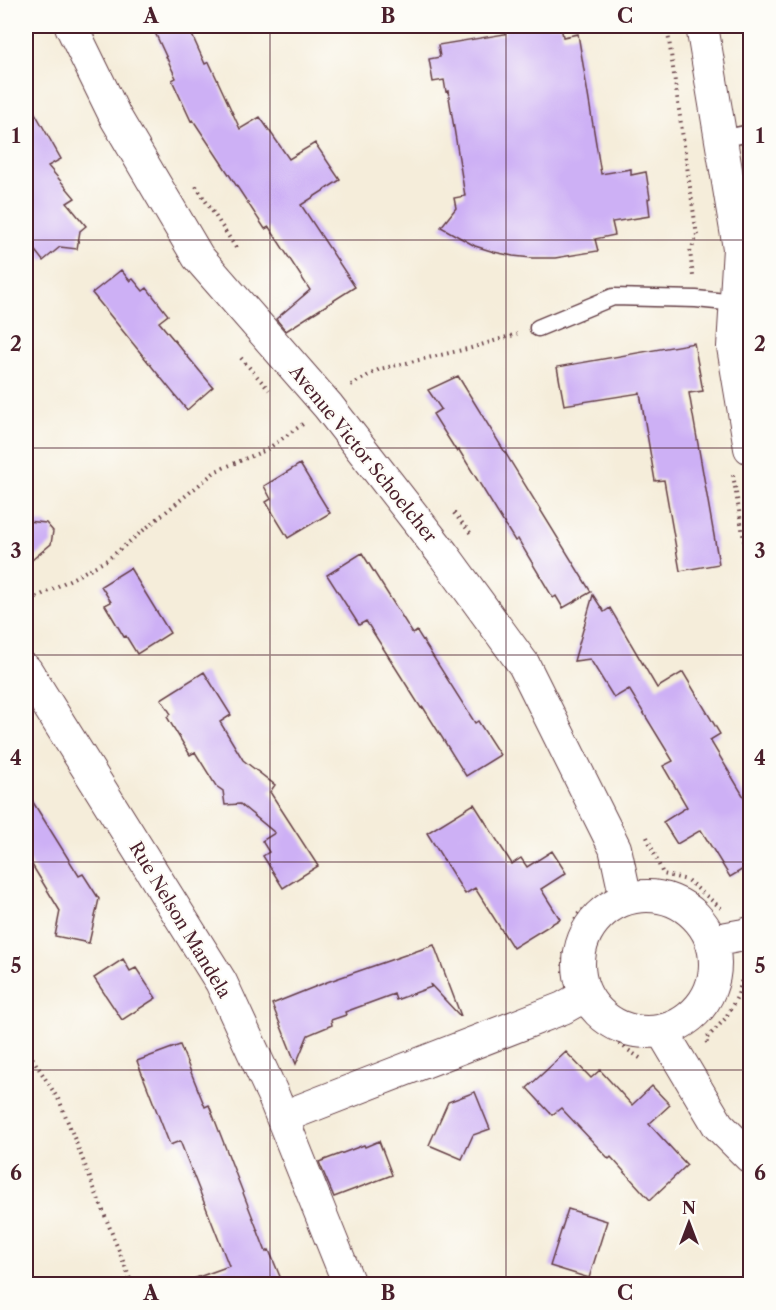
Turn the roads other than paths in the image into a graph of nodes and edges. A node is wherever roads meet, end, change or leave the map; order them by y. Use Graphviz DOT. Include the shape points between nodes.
graph roads {
  1 [pos="71,26"];
  2 [pos="702,26"];
  3 [pos="736,136"];
  4 [pos="743,301"];
  5 [pos="538,328"];
  6 [pos="750,448"];
  7 [pos="26,670"];
  8 [pos="626,899"];
  9 [pos="747,934"];
  10 [pos="711,941"];
  11 [pos="574,1001"];
  12 [pos="662,1031"];
  13 [pos="283,1117"];
  14 [pos="750,1157"];
  15 [pos="349,1284"];
  1 -- 8 [label="street, Avenue Victor Schoelcher" via="116,118 198,257 328,406 525,665 615,848"];
  2 -- 3 [label="street"];
  3 -- 4 [label="street"];
  4 -- 5 [label="lane" via="613,297"];
  4 -- 6 [label="street" via="733,347"];
  7 -- 13 [label="street, Rue Nelson Mandela" via="221,982"];
  8 -- 10 [label="street" via="667,899 701,923"];
  8 -- 11 [label="street" via="605,910 589,928 580,949"];
  9 -- 10 [label="street"];
  10 -- 12 [label="street" via="715,964 711,987 692,1014"];
  11 -- 12 [label="street" via="618,1026 639,1032"];
  11 -- 13 [label="street"];
  12 -- 14 [label="street" via="718,1125"];
  13 -- 15 [label="street, Rue Nelson Mandela"];
}
